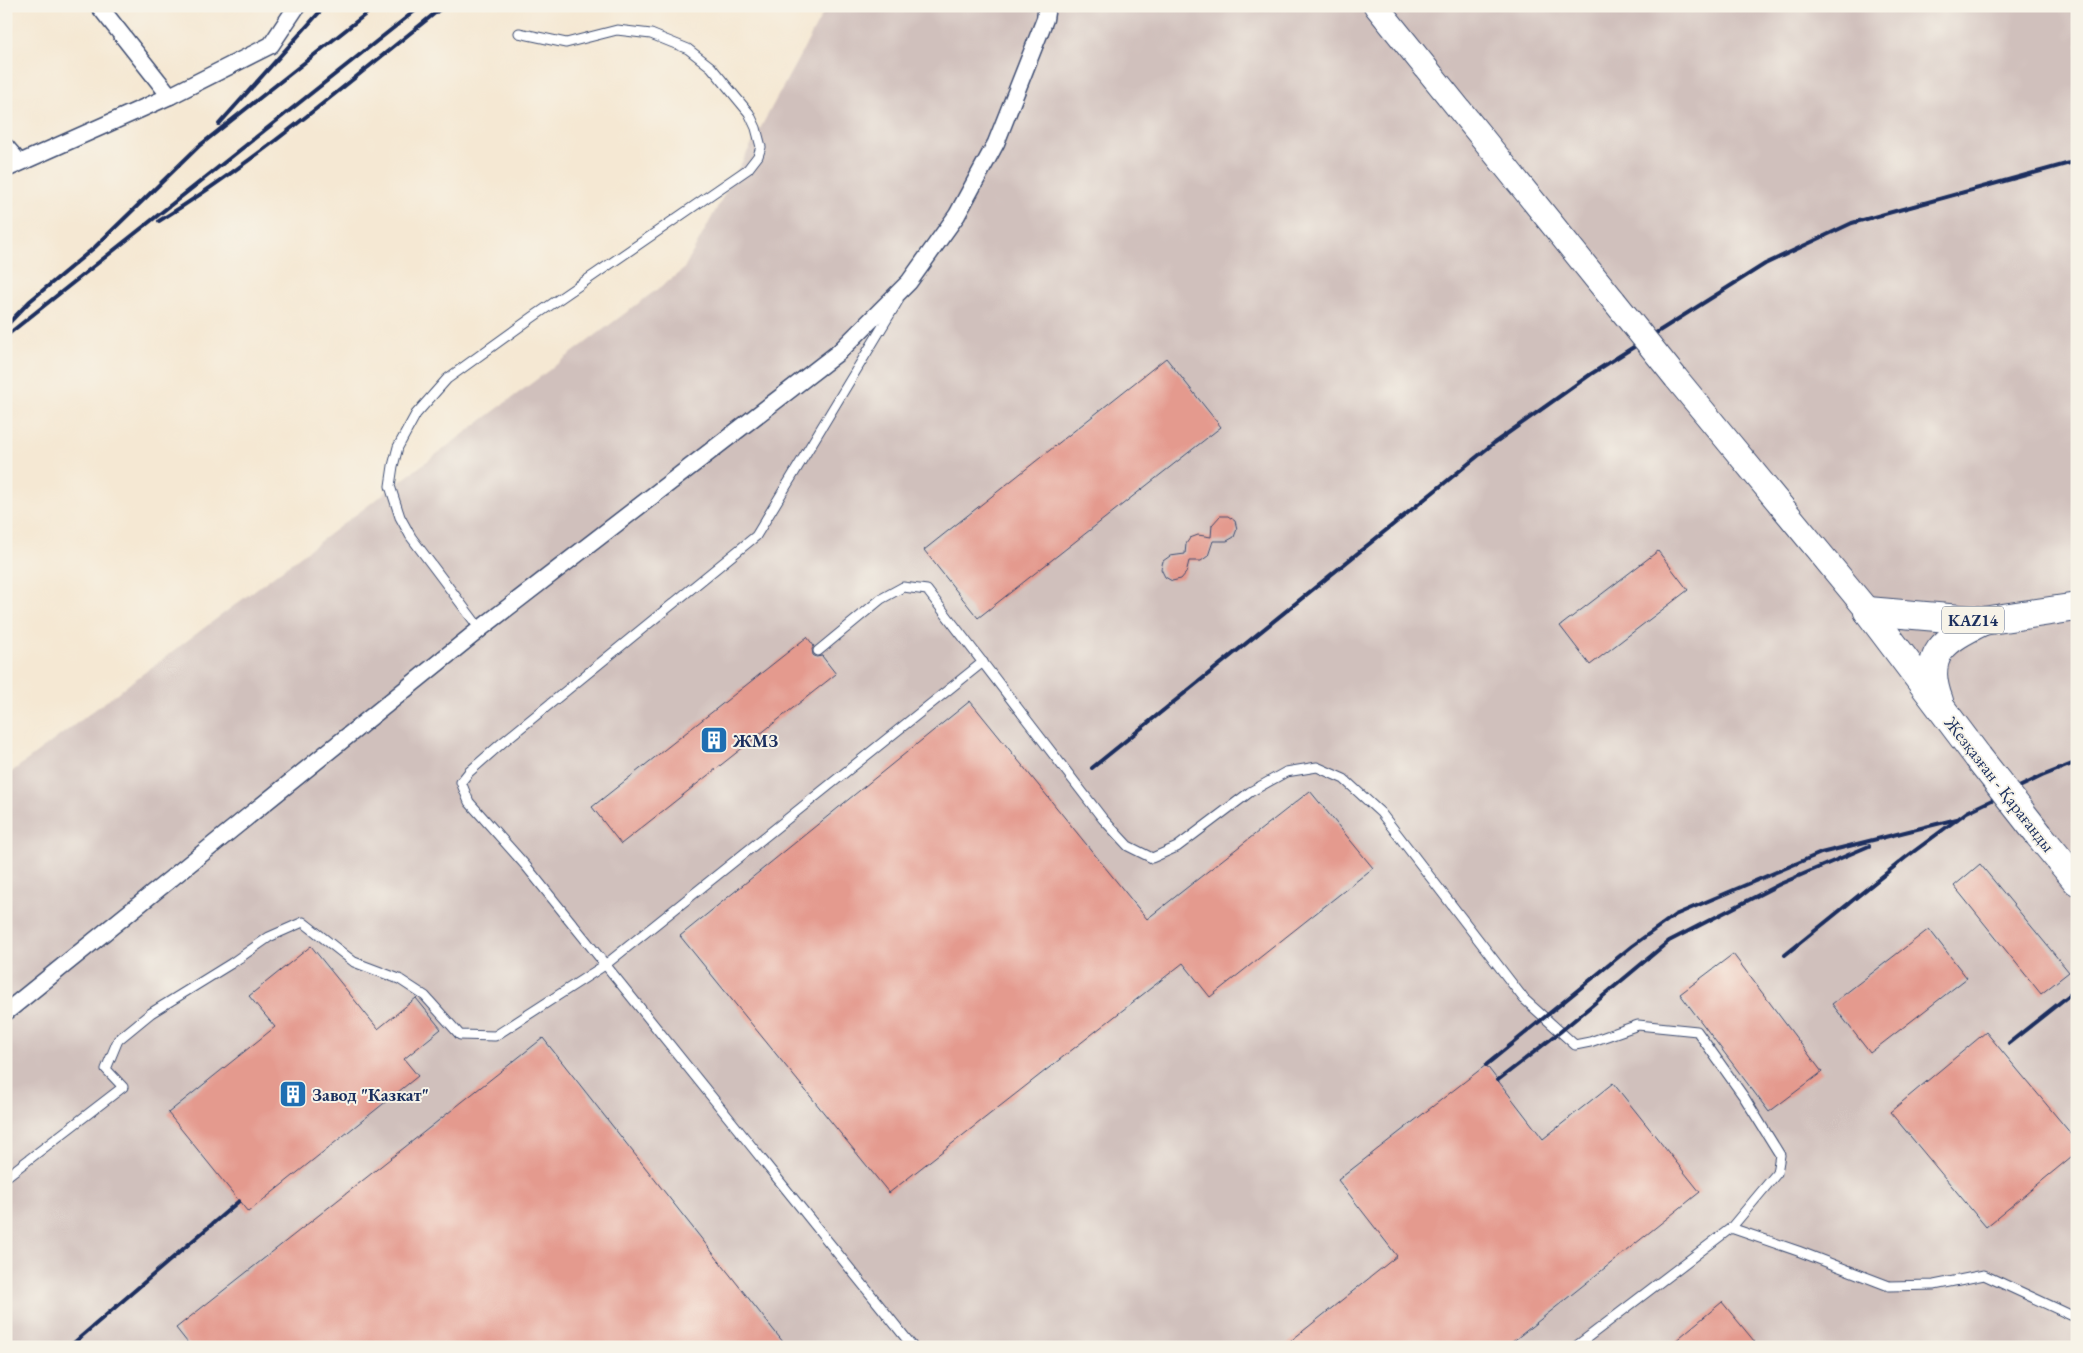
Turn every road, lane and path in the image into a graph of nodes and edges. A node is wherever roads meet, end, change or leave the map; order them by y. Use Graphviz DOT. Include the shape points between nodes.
graph roads {
  1 [pos="98,6"];
  2 [pos="297,6"];
  3 [pos="1047,6"];
  4 [pos="1376,6"];
  5 [pos="519,33"];
  6 [pos="170,96"];
  7 [pos="6,147"];
  8 [pos="13,166"];
  9 [pos="910,282"];
  10 [pos="2077,607"];
  11 [pos="1868,611"];
  12 [pos="1983,621"];
  13 [pos="480,629"];
  14 [pos="818,650"];
  15 [pos="983,662"];
  16 [pos="1942,709"];
  17 [pos="2077,881"];
  18 [pos="605,965"];
  19 [pos="6,1012"];
  20 [pos="6,1177"];
  21 [pos="1731,1228"];
  22 [pos="2077,1318"];
  23 [pos="913,1347"];
  24 [pos="1575,1347"];
  1 -- 6 [label="street"];
  2 -- 6 [label="street" via="271,45"];
  3 -- 9 [label="street" via="1045,19 996,143 957,215"];
  4 -- 11 [label="main road, bridge"];
  5 -- 13 [label="lane" via="566,43 617,30 651,34 688,49 711,67 749,113 761,147 748,169 447,380 416,414 398,447 390,486 411,537"];
  6 -- 8 [label="street"];
  7 -- 8 [label="street"];
  9 -- 13 [label="street" via="839,352"];
  9 -- 18 [label="lane" via="756,536 502,743 461,782 469,802 526,866"];
  10 -- 12 [label="highway, Жезқазған - Қарағанды / KAZ14"];
  11 -- 12 [label="highway, Жезқазған - Қарағанды / KAZ14"];
  11 -- 16 [label="highway, Жезқазған - Қарағанды / KAZ14"];
  12 -- 16 [label="highway, Жезқазған - Қарағанды / KAZ14" via="1954,636 1940,648 1932,669 1933,685"];
  13 -- 19 [label="street"];
  14 -- 15 [label="lane" via="881,600 903,587 926,590"];
  15 -- 18 [label="lane"];
  15 -- 21 [label="lane" via="1102,819 1128,846 1152,858 1177,847 1250,792 1286,772 1317,767 1344,779 1381,812 1524,999 1575,1045 1638,1025 1697,1031 1780,1155 1777,1173"];
  16 -- 17 [label="highway, Жезқазған - Қарағанды / KAZ14, bridge"];
  18 -- 20 [label="lane" via="495,1036 460,1035 426,996 399,979 354,962 303,922 269,937 151,1013 118,1040 106,1069 123,1087"];
  18 -- 23 [label="lane"];
  21 -- 22 [label="lane" via="1889,1286 1934,1285 1984,1275"];
  21 -- 24 [label="lane"];
}
